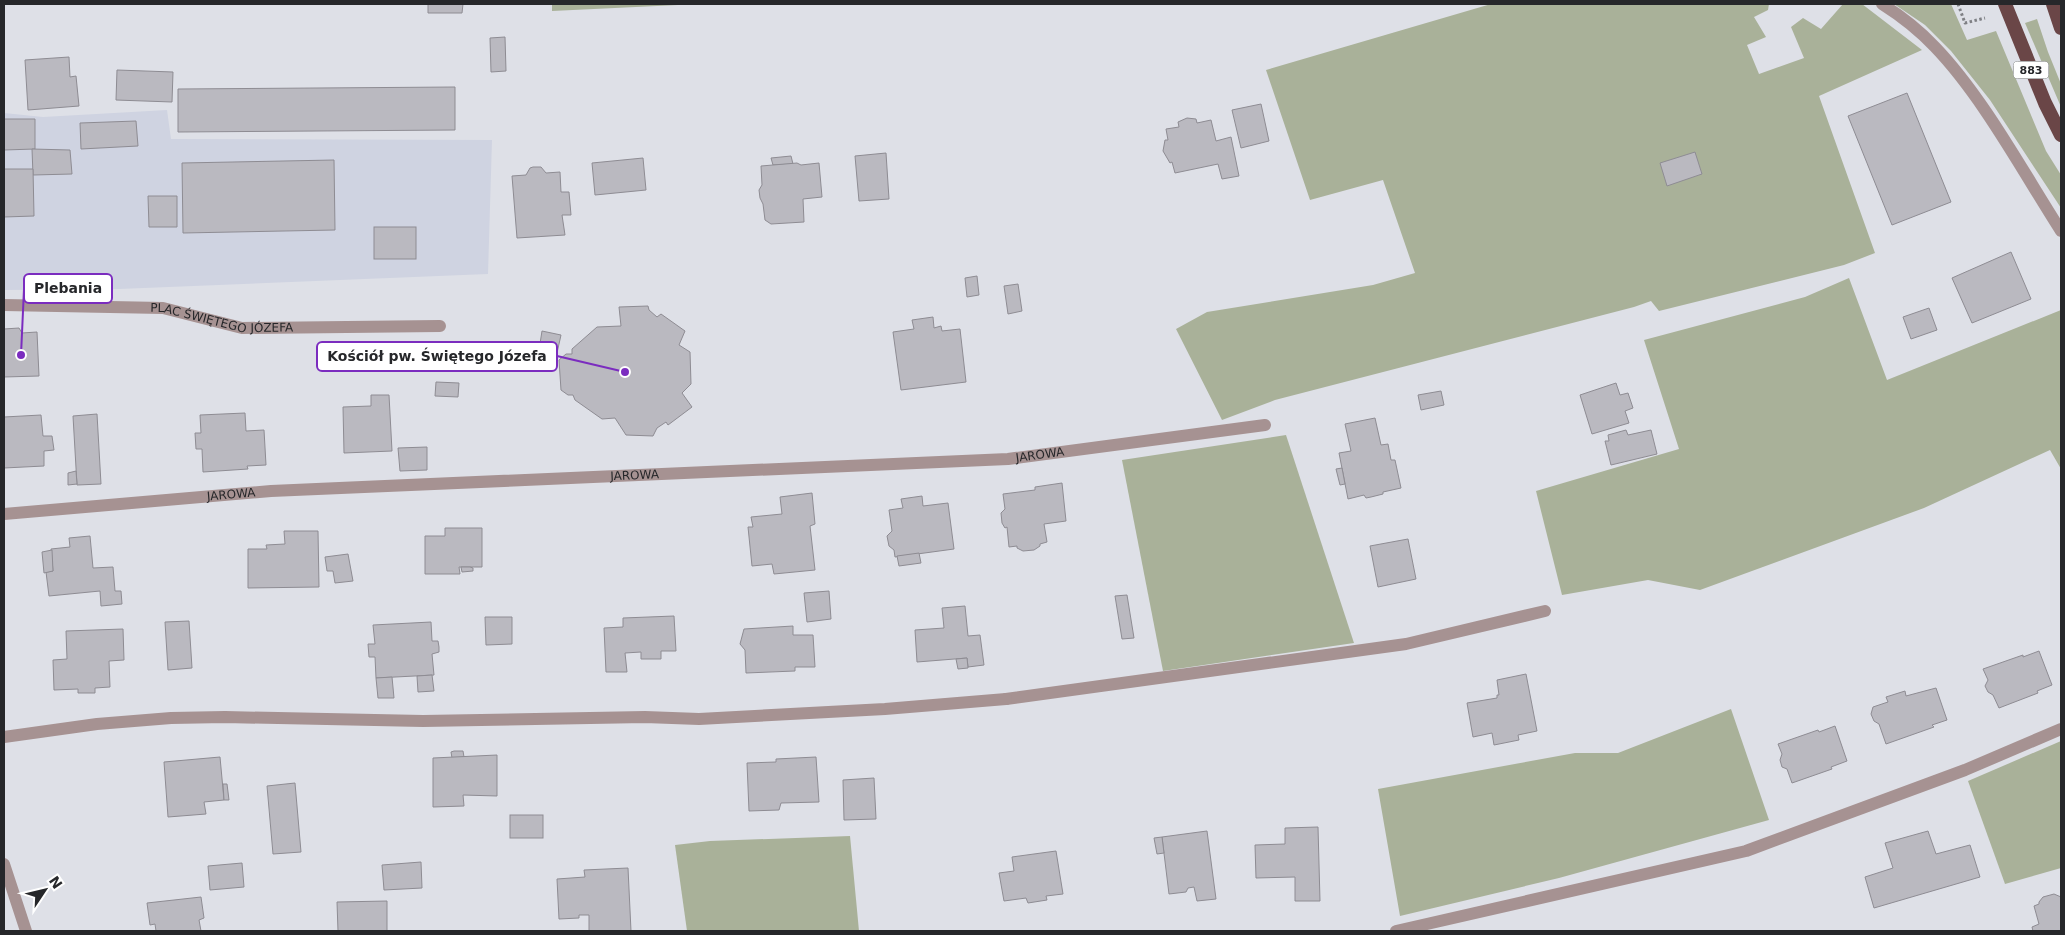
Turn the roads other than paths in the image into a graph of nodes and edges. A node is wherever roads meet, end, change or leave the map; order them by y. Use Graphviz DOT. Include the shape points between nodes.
graph roads {
  1 [pos="1882,4"];
  2 [pos="2004,4"];
  3 [pos="2053,4"];
  4 [pos="2061,28"];
  5 [pos="2061,135"];
  6 [pos="2061,231"];
  7 [pos="4,305"];
  8 [pos="440,326"];
  9 [pos="1265,425"];
  10 [pos="4,514"];
  11 [pos="1545,611"];
  12 [pos="2061,729"];
  13 [pos="4,737"];
  14 [pos="4,864"];
  15 [pos="26,931"];
  16 [pos="1396,931"];
  1 -- 6 [label="street" via="1935,47 1971,91"];
  2 -- 5 [label="highway, 883"];
  3 -- 4 [label="highway"];
  7 -- 8 [label="street, PLAC ŚWIĘTEGO JÓZEFA" via="164,308 242,328"];
  9 -- 10 [label="street, JAROWA" via="1008,459 270,491"];
  11 -- 13 [label="street" via="1406,644 1006,699 699,719 424,721 171,718"];
  12 -- 16 [label="street" via="1965,770 1746,851"];
  14 -- 15 [label="street"];
}
